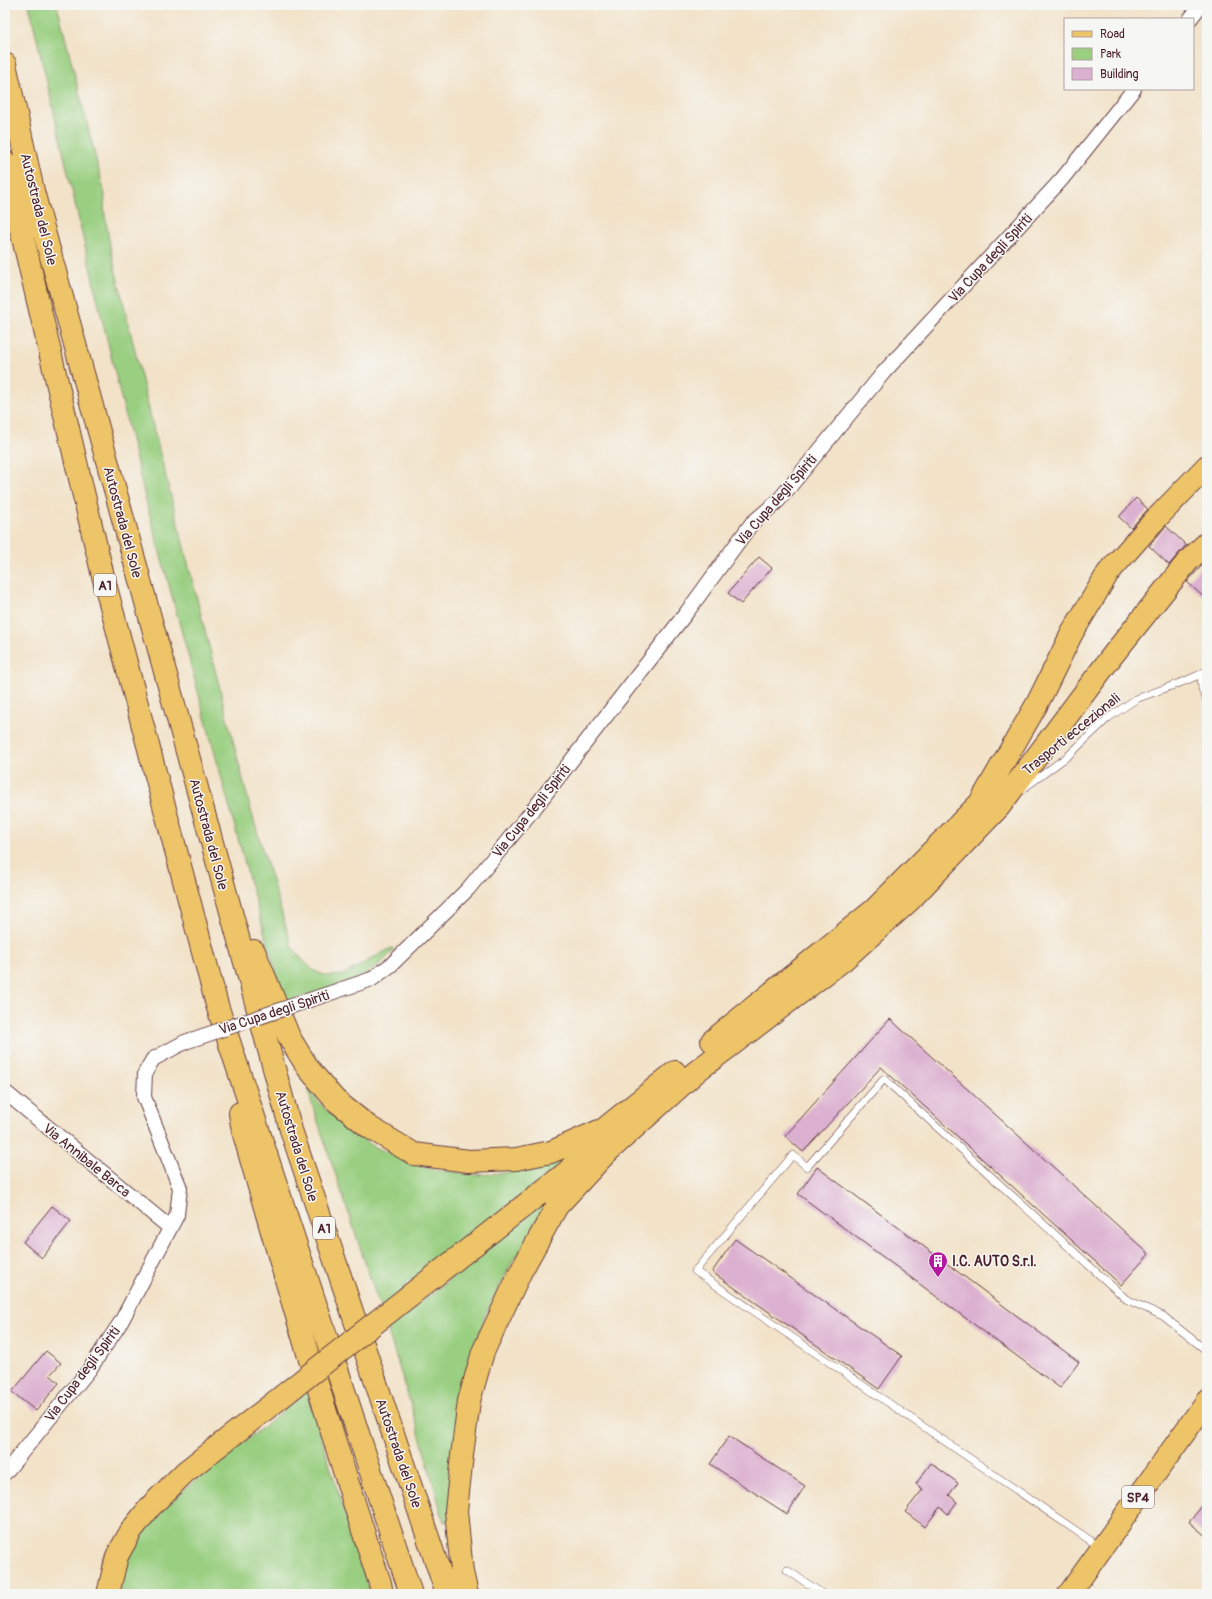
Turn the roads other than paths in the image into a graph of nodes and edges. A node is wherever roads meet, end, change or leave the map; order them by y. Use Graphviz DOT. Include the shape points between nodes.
graph roads {
  1 [pos="1201,5"];
  2 [pos="1191,18"];
  3 [pos="5,64"];
  4 [pos="1133,90"];
  5 [pos="5,162"];
  6 [pos="1207,466"];
  7 [pos="1207,543"];
  8 [pos="1204,672"];
  9 [pos="1207,701"];
  10 [pos="999,807"];
  11 [pos="216,857"];
  12 [pos="217,1004"];
  13 [pos="5,1092"];
  14 [pos="655,1108"];
  15 [pos="604,1130"];
  16 [pos="569,1170"];
  17 [pos="169,1227"];
  18 [pos="1207,1351"];
  19 [pos="1207,1401"];
  20 [pos="5,1473"];
  21 [pos="1102,1548"];
  22 [pos="787,1570"];
  23 [pos="108,1594"];
  24 [pos="382,1594"];
  25 [pos="411,1594"];
  26 [pos="447,1594"];
  27 [pos="468,1594"];
  28 [pos="823,1594"];
  29 [pos="1069,1594"];
  1 -- 2 [label="street"];
  3 -- 11 [label="main road, Autostrada del Sole / A1" via="34,195"];
  4 -- 17 [label="street, Via Cupa degli Spiriti, bridge" via="1062,179 884,372 778,501 752,524 687,612 468,889 391,965 372,979 185,1042 153,1060 145,1073 144,1097 180,1188 177,1215"];
  5 -- 12 [label="main road, Autostrada del Sole / A1" via="103,576"];
  6 -- 15 [label="main road" via="1108,573 1072,633 980,804 875,909"];
  7 -- 10 [label="main road" via="1188,561 1112,656"];
  8 -- 9 [label="lane" via="1202,689"];
  8 -- 10 [label="lane, Trasporti eccezionali" via="1136,699 1108,718 1068,756"];
  10 -- 14 [label="main road" via="910,900 842,961 697,1071"];
  11 -- 15 [label="main road" via="288,1036 308,1068 335,1100 369,1127 414,1154 468,1161 516,1159 551,1152"];
  11 -- 26 [label="main road, Autostrada del Sole / A1" via="291,1130"];
  12 -- 24 [label="main road" via="243,1131"];
  12 -- 25 [label="main road, Autostrada del Sole / A1"];
  13 -- 17 [label="street, Via Annibale Barca"];
  14 -- 16 [label="main road"];
  14 -- 27 [label="main road" via="604,1154 557,1206 520,1273 483,1352 469,1401 456,1511 462,1572"];
  15 -- 16 [label="main road"];
  16 -- 23 [label="main road, bridge" via="185,1472 150,1507 131,1531 117,1556"];
  17 -- 20 [label="street, Via Cupa degli Spiriti" via="121,1322 89,1370"];
  18 -- 21 [label="lane" via="1163,1316 1126,1299 884,1079 807,1167 792,1155 695,1271"];
  19 -- 21 [label="main road, SP4"];
  21 -- 29 [label="main road, SP4"];
  22 -- 28 [label="lane"];
}
